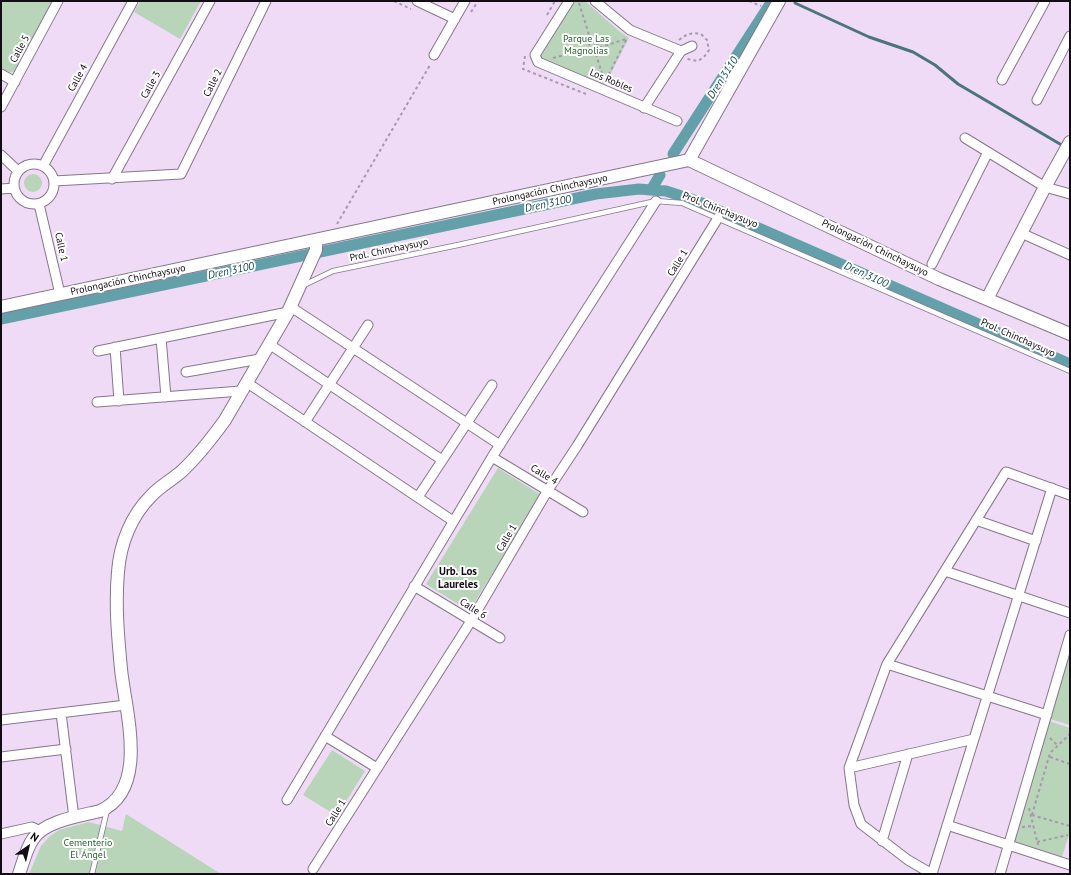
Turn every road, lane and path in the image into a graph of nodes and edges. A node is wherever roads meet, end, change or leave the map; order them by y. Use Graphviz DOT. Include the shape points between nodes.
graph roads {
  1 [pos="58,1"];
  2 [pos="133,1"];
  3 [pos="210,1"];
  4 [pos="266,1"];
  5 [pos="394,1"];
  6 [pos="417,1"];
  7 [pos="465,1"];
  8 [pos="568,1"];
  9 [pos="578,1"];
  10 [pos="595,1"];
  11 [pos="749,1"];
  12 [pos="779,1"];
  13 [pos="1045,1"];
  14 [pos="761,6"];
  15 [pos="416,11"];
  16 [pos="455,19"];
  17 [pos="1070,36"];
  18 [pos="591,41"];
  19 [pos="692,46"];
  20 [pos="601,47"];
  21 [pos="586,49"];
  22 [pos="681,51"];
  23 [pos="596,54"];
  24 [pos="434,55"];
  25 [pos="550,58"];
  26 [pos="430,65"];
  27 [pos="1,74"];
  28 [pos="1002,80"];
  29 [pos="15,82"];
  30 [pos="1037,100"];
  31 [pos="1,107"];
  32 [pos="644,108"];
  33 [pos="677,121"];
  34 [pos="966,138"];
  35 [pos="1068,146"];
  36 [pos="988,152"];
  37 [pos="1,155"];
  38 [pos="689,160"];
  39 [pos="43,166"];
  40 [pos="18,171"];
  41 [pos="112,179"];
  42 [pos="54,182"];
  43 [pos="1045,187"];
  44 [pos="14,188"];
  45 [pos="1,189"];
  46 [pos="1070,194"];
  47 [pos="656,201"];
  48 [pos="39,204"];
  49 [pos="718,218"];
  50 [pos="1021,233"];
  51 [pos="330,237"];
  52 [pos="316,245"];
  53 [pos="1070,255"];
  54 [pos="932,264"];
  55 [pos="299,288"];
  56 [pos="60,294"];
  57 [pos="987,300"];
  58 [pos="1,307"];
  59 [pos="290,309"];
  60 [pos="368,325"];
  61 [pos="1070,334"];
  62 [pos="161,338"];
  63 [pos="269,344"];
  64 [pos="116,347"];
  65 [pos="353,348"];
  66 [pos="98,351"];
  67 [pos="260,359"];
  68 [pos="1070,371"];
  69 [pos="186,372"];
  70 [pos="329,384"];
  71 [pos="492,384"];
  72 [pos="244,386"];
  73 [pos="166,397"];
  74 [pos="119,401"];
  75 [pos="97,402"];
  76 [pos="305,422"];
  77 [pos="466,423"];
  78 [pos="500,445"];
  79 [pos="492,457"];
  80 [pos="442,460"];
  81 [pos="1052,488"];
  82 [pos="548,490"];
  83 [pos="1070,495"];
  84 [pos="418,497"];
  85 [pos="583,512"];
  86 [pos="976,520"];
  87 [pos="453,521"];
  88 [pos="1036,541"];
  89 [pos="944,571"];
  90 [pos="414,586"];
  91 [pos="1019,596"];
  92 [pos="1070,613"];
  93 [pos="471,621"];
  94 [pos="1070,635"];
  95 [pos="500,638"];
  96 [pos="887,664"];
  97 [pos="987,696"];
  98 [pos="126,705"];
  99 [pos="62,713"];
  100 [pos="1047,715"];
  101 [pos="1,720"];
  102 [pos="1046,735"];
  103 [pos="1070,735"];
  104 [pos="325,736"];
  105 [pos="974,739"];
  106 [pos="1058,746"];
  107 [pos="66,749"];
  108 [pos="908,754"];
  109 [pos="1,757"];
  110 [pos="1050,757"];
  111 [pos="1070,764"];
  112 [pos="377,768"];
  113 [pos="849,768"];
  114 [pos="287,800"];
  115 [pos="1029,807"];
  116 [pos="107,808"];
  117 [pos="1031,815"];
  118 [pos="74,818"];
  119 [pos="947,826"];
  120 [pos="1033,826"];
  121 [pos="1070,826"];
  122 [pos="1019,828"];
  123 [pos="40,831"];
  124 [pos="1,834"];
  125 [pos="1068,835"];
  126 [pos="882,841"];
  127 [pos="1037,842"];
  128 [pos="1009,845"];
  129 [pos="1038,848"];
  130 [pos="1070,854"];
  131 [pos="1069,864"];
  132 [pos="313,869"];
  133 [pos="19,874"];
  134 [pos="92,874"];
  135 [pos="932,874"];
  136 [pos="1000,874"];
  1 -- 29 [label="street, Calle 5"];
  2 -- 39 [label="street, Calle 4"];
  3 -- 41 [label="street, Calle 3"];
  4 -- 41 [label="street, Calle 2" via="180,174"];
  5 -- 15 [label="path"];
  6 -- 16 [label="street"];
  7 -- 16 [label="street"];
  8 -- 32 [label="street, Los Robles" via="535,56 538,62"];
  9 -- 18 [label="path"];
  10 -- 22 [label="street" via="630,30"];
  11 -- 14 [label="path"];
  12 -- 38 [label="street"];
  13 -- 28 [label="street"];
  16 -- 24 [label="street"];
  17 -- 30 [label="street"];
  18 -- 20 [label="path"];
  18 -- 21 [label="path"];
  19 -- 22 [label="street"];
  20 -- 23 [label="path"];
  20 -- 23 [label="path" via="627,38 605,82"];
  21 -- 23 [label="path"];
  21 -- 25 [label="path"];
  22 -- 32 [label="street"];
  26 -- 51 [label="path"];
  27 -- 29 [label="street"];
  29 -- 31 [label="street, Calle 5"];
  32 -- 33 [label="street, Los Robles"];
  34 -- 36 [label="street"];
  35 -- 43 [label="street"];
  36 -- 43 [label="street"];
  36 -- 54 [label="street"];
  37 -- 40 [label="street"];
  38 -- 51 [label="street, Prolongación Chinchaysuyo"];
  38 -- 57 [label="street, Prolongación Chinchaysuyo"];
  39 -- 40 [label="street" via="30,164"];
  39 -- 42 [label="street" via="50,172"];
  40 -- 44 [label="street"];
  41 -- 42 [label="street"];
  42 -- 48 [label="street" via="51,195"];
  43 -- 46 [label="street"];
  43 -- 50 [label="street"];
  44 -- 45 [label="street"];
  44 -- 48 [label="street" via="23,201"];
  47 -- 49 [label="lane, Prol. Chinchaysuyo" via="682,202"];
  47 -- 55 [label="lane, Prol. Chinchaysuyo" via="333,271"];
  47 -- 78 [label="street"];
  48 -- 56 [label="street, Calle 1"];
  49 -- 68 [label="lane, Prol. Chinchaysuyo"];
  49 -- 82 [label="street, Calle 1"];
  50 -- 53 [label="street"];
  50 -- 57 [label="street"];
  51 -- 52 [label="street, Prolongación Chinchaysuyo"];
  52 -- 55 [label="street"];
  52 -- 56 [label="street, Prolongación Chinchaysuyo"];
  55 -- 59 [label="street"];
  56 -- 58 [label="street, Prolongación Chinchaysuyo"];
  57 -- 61 [label="street, Prolongación Chinchaysuyo"];
  59 -- 62 [label="street"];
  59 -- 63 [label="street"];
  59 -- 65 [label="street"];
  60 -- 65 [label="street"];
  62 -- 64 [label="street"];
  62 -- 73 [label="street"];
  63 -- 67 [label="street"];
  63 -- 70 [label="street"];
  64 -- 66 [label="street"];
  64 -- 74 [label="street"];
  65 -- 70 [label="street"];
  65 -- 77 [label="street"];
  67 -- 69 [label="street"];
  67 -- 72 [label="street"];
  70 -- 76 [label="street"];
  70 -- 80 [label="street"];
  71 -- 77 [label="street"];
  72 -- 73 [label="street"];
  72 -- 76 [label="street"];
  72 -- 98 [label="street" via="215,434 194,459 143,504 126,534 119,559 117,586 119,642"];
  73 -- 74 [label="street"];
  74 -- 75 [label="street"];
  76 -- 84 [label="street"];
  77 -- 78 [label="street"];
  77 -- 80 [label="street"];
  78 -- 79 [label="street"];
  79 -- 82 [label="street, Calle 4"];
  79 -- 87 [label="street"];
  80 -- 84 [label="street"];
  81 -- 83 [label="street"];
  81 -- 86 [label="street" via="1006,472"];
  81 -- 88 [label="street"];
  82 -- 85 [label="street, Calle 4"];
  82 -- 93 [label="street, Calle 1"];
  84 -- 87 [label="street"];
  86 -- 88 [label="street"];
  86 -- 89 [label="street"];
  87 -- 90 [label="street"];
  88 -- 91 [label="street"];
  89 -- 91 [label="street"];
  89 -- 96 [label="street"];
  90 -- 93 [label="street, Calle 6"];
  90 -- 104 [label="street"];
  91 -- 92 [label="street"];
  91 -- 97 [label="street"];
  93 -- 95 [label="street, Calle 6"];
  93 -- 112 [label="street, Calle 1"];
  94 -- 100 [label="street"];
  96 -- 97 [label="street"];
  96 -- 113 [label="street"];
  97 -- 100 [label="street"];
  97 -- 105 [label="street"];
  98 -- 99 [label="street"];
  98 -- 116 [label="street" via="131,744 130,767 120,796"];
  99 -- 101 [label="street"];
  99 -- 107 [label="street"];
  100 -- 128 [label="street"];
  102 -- 106 [label="path"];
  103 -- 106 [label="path"];
  104 -- 112 [label="street"];
  104 -- 114 [label="street"];
  105 -- 108 [label="street"];
  105 -- 119 [label="street"];
  106 -- 110 [label="path" via="1050,753"];
  107 -- 109 [label="street"];
  107 -- 118 [label="street"];
  108 -- 113 [label="street"];
  108 -- 126 [label="street"];
  110 -- 111 [label="path"];
  110 -- 117 [label="path"];
  112 -- 132 [label="street, Calle 1"];
  113 -- 126 [label="street" via="854,805 861,824"];
  115 -- 117 [label="path"];
  116 -- 118 [label="street"];
  116 -- 134 [label="lane"];
  117 -- 120 [label="path"];
  117 -- 121 [label="path"];
  118 -- 123 [label="street" via="50,824"];
  119 -- 128 [label="street"];
  119 -- 135 [label="street"];
  120 -- 122 [label="path"];
  120 -- 127 [label="path"];
  123 -- 124 [label="street" via="32,827"];
  123 -- 133 [label="street" via="32,840"];
  125 -- 127 [label="path"];
  126 -- 135 [label="street"];
  127 -- 129 [label="path"];
  128 -- 131 [label="street"];
  128 -- 136 [label="street"];
  130 -- 131 [label="street"];
}
